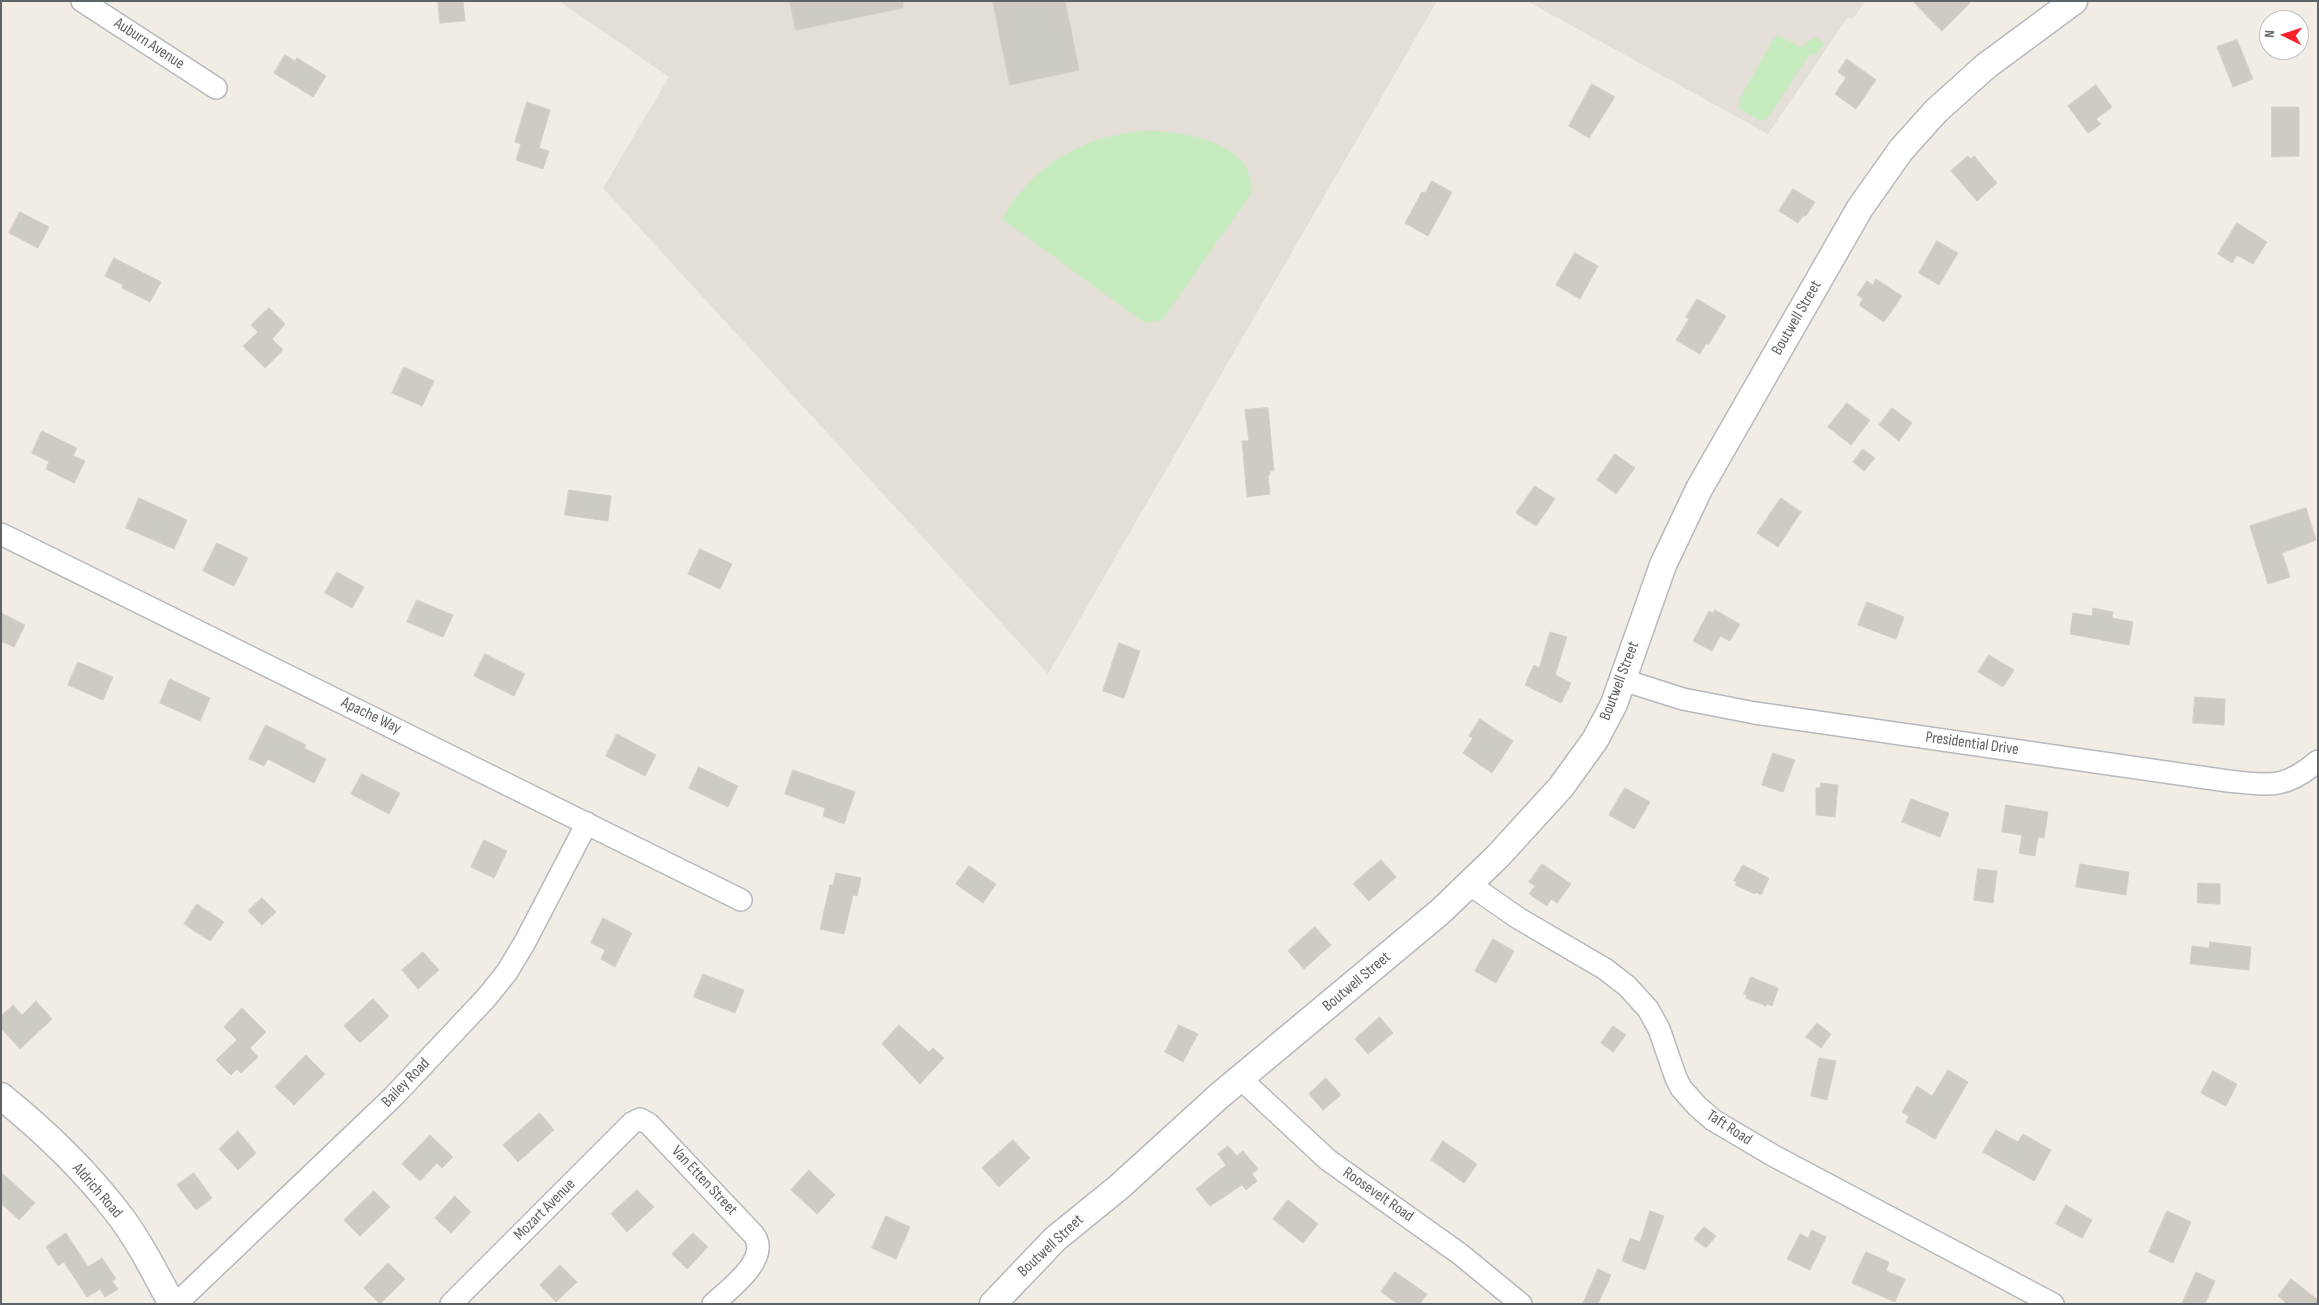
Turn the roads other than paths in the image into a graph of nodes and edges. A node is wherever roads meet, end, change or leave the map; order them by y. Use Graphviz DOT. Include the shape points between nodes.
graph roads {
  1 [pos="82,1"];
  2 [pos="2074,1"];
  3 [pos="216,88"];
  4 [pos="1,534"];
  5 [pos="1623,680"];
  6 [pos="2318,761"];
  7 [pos="587,824"];
  8 [pos="1469,884"];
  9 [pos="741,900"];
  10 [pos="1241,1079"];
  11 [pos="1,1096"];
  12 [pos="640,1119"];
  13 [pos="172,1304"];
  14 [pos="176,1304"];
  15 [pos="451,1304"];
  16 [pos="713,1304"];
  17 [pos="993,1304"];
  18 [pos="1521,1304"];
  19 [pos="2052,1304"];
  1 -- 3 [label="street, Auburn Avenue"];
  2 -- 5 [label="street, Boutwell Street" via="2010,48 1936,111 1902,150 1860,208 1695,497 1663,565"];
  4 -- 7 [label="street, Apache Way"];
  5 -- 6 [label="street, Presidential Drive" via="1684,699 1755,713 2228,781 2284,783 2300,776"];
  5 -- 8 [label="street, Boutwell Street" via="1606,722 1561,787"];
  7 -- 9 [label="street, Apache Way"];
  7 -- 14 [label="street, Bailey Road" via="525,942 487,997 393,1097"];
  8 -- 10 [label="street, Boutwell Street"];
  8 -- 19 [label="street, Taft Road" via="1627,986 1648,1009 1659,1029 1681,1088 1719,1125"];
  10 -- 17 [label="street, Boutwell Street" via="1055,1239"];
  10 -- 18 [label="street, Roosevelt Road" via="1323,1156 1460,1254"];
  11 -- 13 [label="street, Aldrich Road" via="86,1175 117,1212"];
  12 -- 15 [label="street, Mozart Avenue" via="632,1123"];
  12 -- 16 [label="street, Van Etten Street" via="649,1124 758,1242 759,1250 752,1266"];
}
